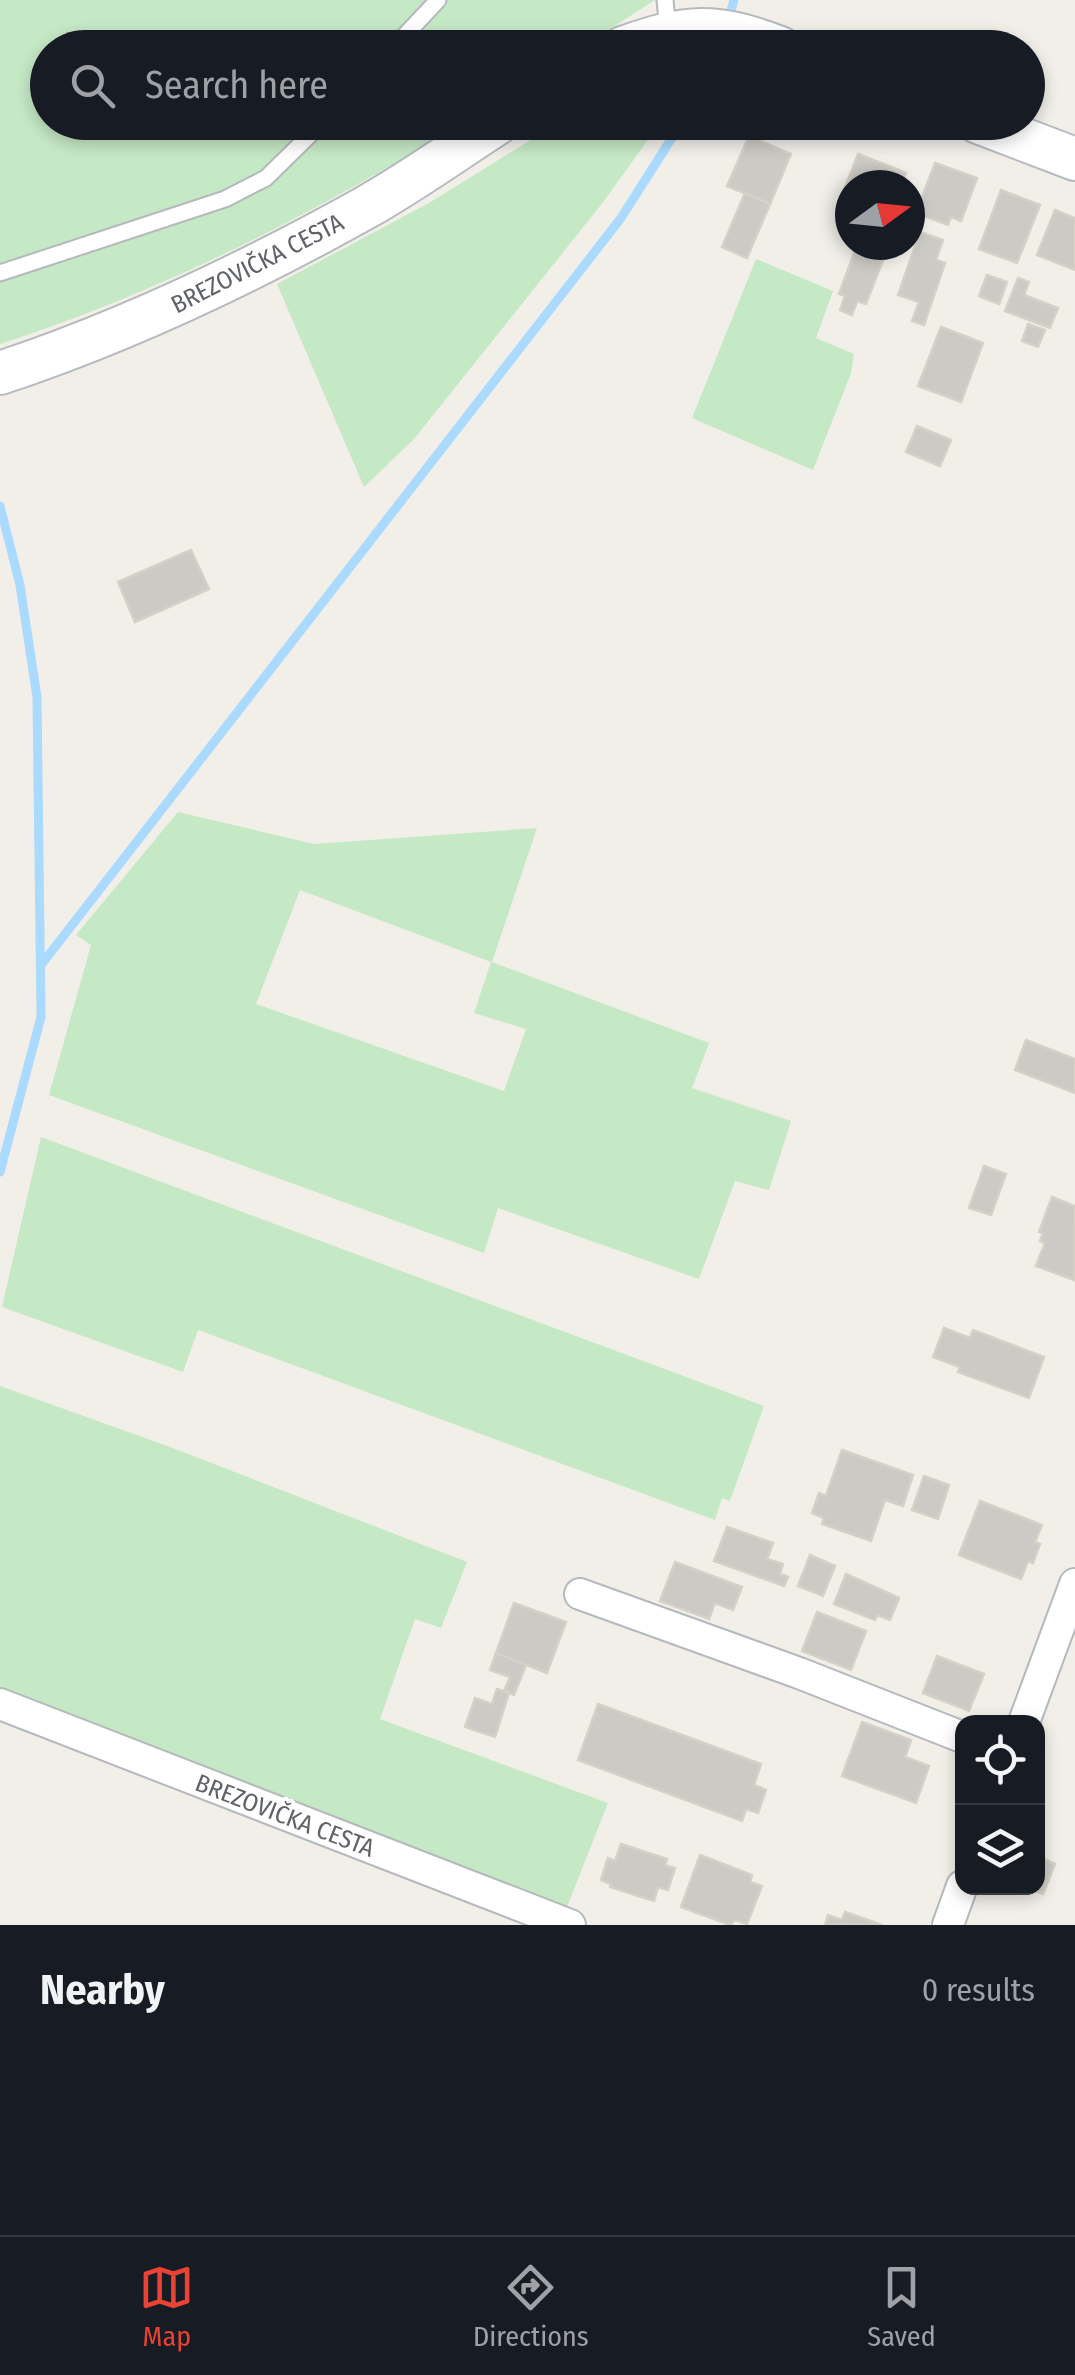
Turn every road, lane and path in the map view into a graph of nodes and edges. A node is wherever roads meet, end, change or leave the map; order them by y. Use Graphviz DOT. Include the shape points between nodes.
graph roads {
  1 [pos="438,0"];
  2 [pos="410,30"];
  3 [pos="305,140"];
  4 [pos="471,140"];
  5 [pos="1025,140"];
  6 [pos="1075,159"];
  7 [pos="0,273"];
  8 [pos="0,373"];
  9 [pos="1075,1584"];
  10 [pos="580,1594"];
  11 [pos="0,1704"];
  12 [pos="1027,1715"];
  13 [pos="955,1734"];
  14 [pos="959,1895"];
  15 [pos="570,1925"];
  16 [pos="948,1925"];
  1 -- 2 [label="lane"];
  3 -- 7 [label="lane" via="266,178 225,199"];
  4 -- 8 [label="main road, BREZOVIČKA CESTA" via="255,267 76,348"];
  5 -- 6 [label="main road"];
  9 -- 12 [label="street"];
  10 -- 13 [label="street"];
  11 -- 15 [label="street, BREZOVIČKA CESTA"];
  14 -- 16 [label="street"];
}
